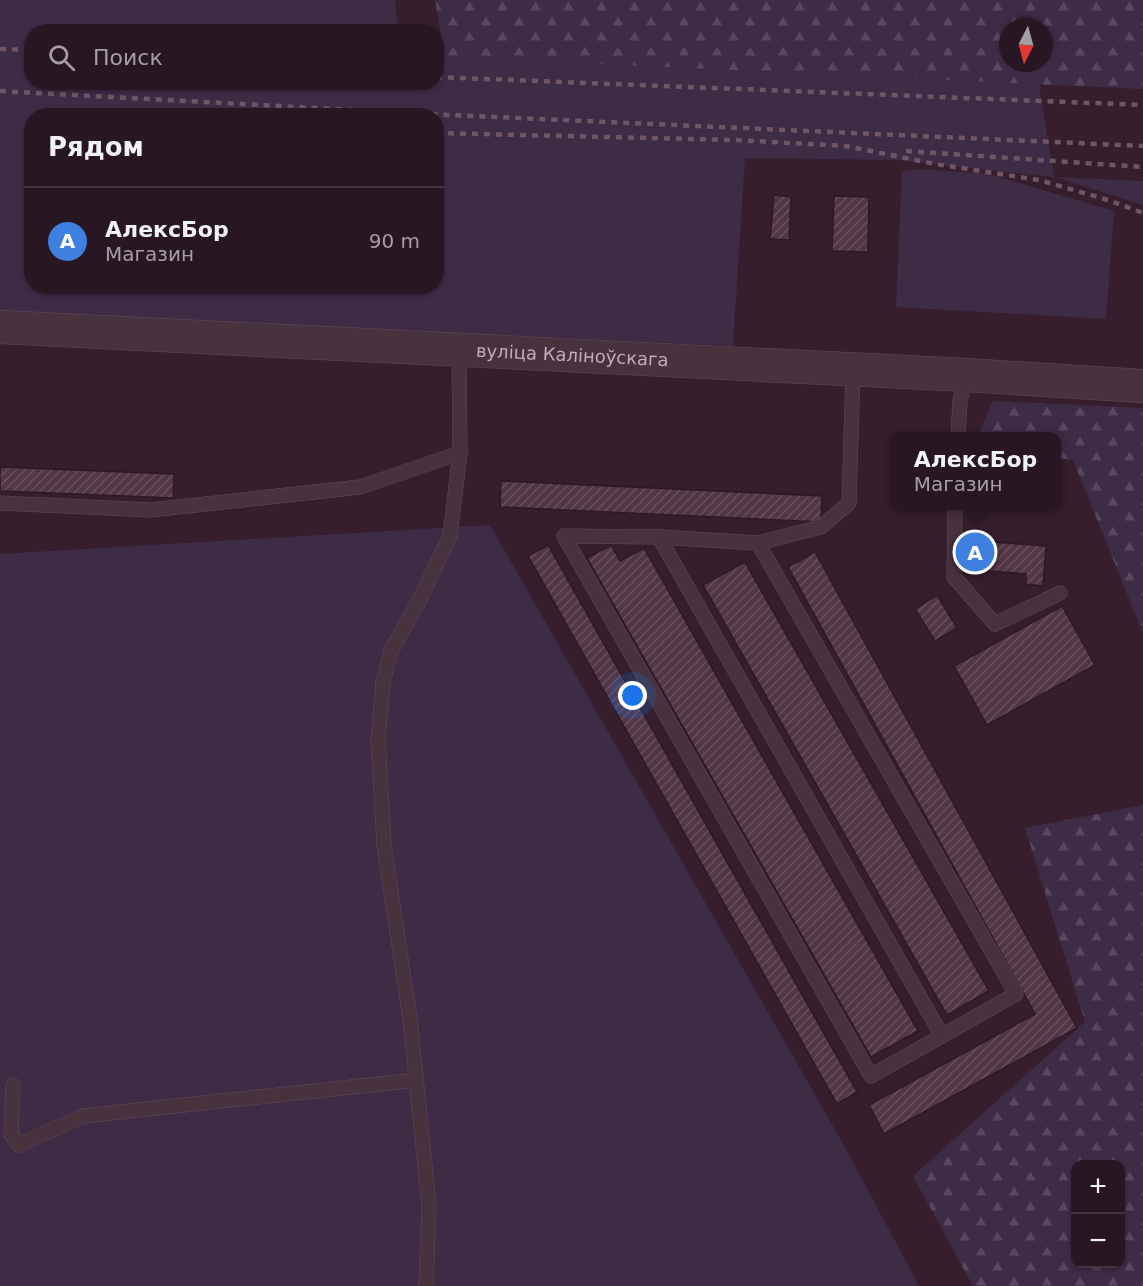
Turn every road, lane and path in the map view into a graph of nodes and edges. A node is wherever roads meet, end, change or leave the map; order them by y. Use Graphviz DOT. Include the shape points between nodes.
graph roads {
  1 [pos="0,327"];
  2 [pos="459,350"];
  3 [pos="853,371"];
  4 [pos="966,375"];
  5 [pos="1143,386"];
  6 [pos="958,432"];
  7 [pos="460,453"];
  8 [pos="0,503"];
  9 [pos="956,510"];
  10 [pos="659,537"];
  11 [pos="758,543"];
  12 [pos="1060,593"];
  13 [pos="942,1036"];
  14 [pos="416,1080"];
  15 [pos="14,1084"];
  16 [pos="426,1286"];
  1 -- 2 [label="street, вуліца Каліноўскага"];
  2 -- 3 [label="street, вуліца Каліноўскага"];
  2 -- 7 [label="lane"];
  3 -- 4 [label="street, вуліца Каліноўскага"];
  3 -- 11 [label="lane" via="849,503 821,527"];
  4 -- 5 [label="street, вуліца Каліноўскага"];
  4 -- 6 [label="lane"];
  7 -- 8 [label="lane" via="360,487 162,509"];
  7 -- 14 [label="lane" via="450,536 391,651 383,683 378,740 384,845"];
  9 -- 12 [label="lane" via="954,578 995,624"];
  10 -- 11 [label="lane"];
  10 -- 13 [label="lane"];
  10 -- 13 [label="lane" via="564,536 871,1076"];
  11 -- 13 [label="lane" via="1016,994"];
  14 -- 15 [label="lane" via="83,1116 19,1145 11,1134"];
  14 -- 16 [label="lane" via="429,1205"];
}
